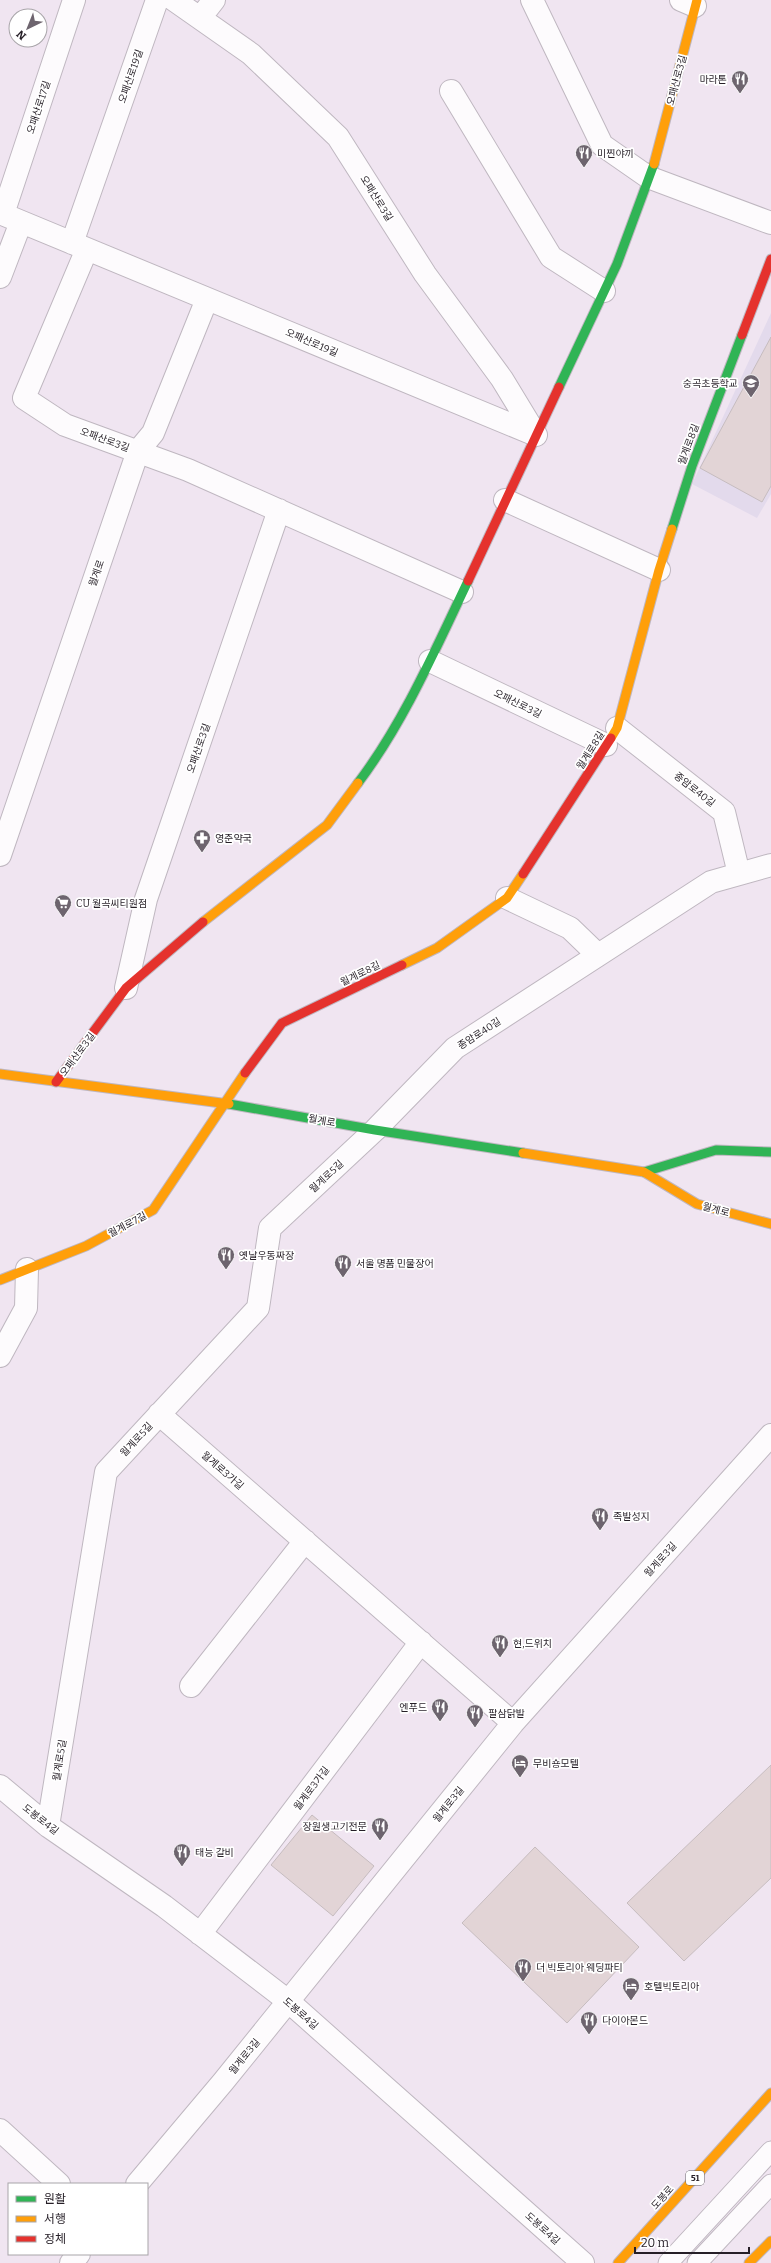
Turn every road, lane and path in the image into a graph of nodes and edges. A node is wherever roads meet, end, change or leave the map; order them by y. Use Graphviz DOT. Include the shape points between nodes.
graph roads {
  1 [pos="74,0"];
  2 [pos="157,0"];
  3 [pos="174,0"];
  4 [pos="214,0"];
  5 [pos="532,0"];
  6 [pos="691,2"];
  7 [pos="200,18"];
  8 [pos="451,91"];
  9 [pos="648,177"];
  10 [pos="8,217"];
  11 [pos="771,223"];
  12 [pos="80,246"];
  13 [pos="771,259"];
  14 [pos="0,277"];
  15 [pos="604,291"];
  16 [pos="207,299"];
  17 [pos="24,398"];
  18 [pos="536,435"];
  19 [pos="138,451"];
  20 [pos="505,500"];
  21 [pos="279,510"];
  22 [pos="659,570"];
  23 [pos="462,592"];
  24 [pos="430,661"];
  25 [pos="612,737"];
  26 [pos="0,855"];
  27 [pos="771,865"];
  28 [pos="739,874"];
  29 [pos="507,898"];
  30 [pos="598,956"];
  31 [pos="126,988"];
  32 [pos="0,1074"];
  33 [pos="56,1082"];
  34 [pos="224,1103"];
  35 [pos="375,1130"];
  36 [pos="771,1152"];
  37 [pos="644,1172"];
  38 [pos="771,1224"];
  39 [pos="27,1269"];
  40 [pos="0,1280"];
  41 [pos="0,1356"];
  42 [pos="159,1414"];
  43 [pos="771,1435"];
  44 [pos="305,1542"];
  45 [pos="421,1642"];
  46 [pos="191,1686"];
  47 [pos="513,1723"];
  48 [pos="0,1786"];
  49 [pos="48,1826"];
  50 [pos="200,1934"];
  51 [pos="288,2001"];
  52 [pos="771,2093"];
  53 [pos="0,2130"];
  54 [pos="771,2151"];
  55 [pos="58,2183"];
  56 [pos="138,2183"];
  57 [pos="771,2184"];
  58 [pos="771,2241"];
  59 [pos="78,2255"];
  60 [pos="71,2263"];
  61 [pos="583,2263"];
  62 [pos="618,2263"];
  63 [pos="668,2263"];
  64 [pos="697,2263"];
  65 [pos="749,2263"];
  1 -- 10 [label="street, 오패산로17길"];
  2 -- 12 [label="street, 오패산로19길"];
  3 -- 7 [label="street, 오패산로3길"];
  4 -- 7 [label="street"];
  5 -- 9 [label="street" via="602,145"];
  6 -- 9 [label="street, 오패산로3길" via="657,155"];
  7 -- 18 [label="street, 오패산로3길" via="251,54 338,137 425,274 502,379"];
  8 -- 15 [label="street" via="551,257"];
  9 -- 11 [label="street"];
  9 -- 15 [label="street, 오패산로3길" via="617,264"];
  10 -- 12 [label="street, 오패산로19길"];
  10 -- 14 [label="street"];
  12 -- 16 [label="street, 오패산로19길"];
  12 -- 17 [label="street, 오패산로19길"];
  13 -- 22 [label="street, 월계로8길" via="692,466"];
  15 -- 18 [label="street, 오패산로3길"];
  16 -- 18 [label="street, 오패산로19길"];
  16 -- 19 [label="street, 월계로" via="153,433"];
  17 -- 19 [label="street, 오패산로3길" via="65,425"];
  18 -- 20 [label="street, 오패산로3길"];
  19 -- 21 [label="street, 오패산로3길"];
  19 -- 26 [label="street, 월계로"];
  20 -- 22 [label="street"];
  20 -- 23 [label="street, 오패산로3길"];
  21 -- 23 [label="street, 오패산로3길"];
  21 -- 31 [label="street, 오패산로3길" via="146,899"];
  22 -- 25 [label="street, 월계로8길"];
  23 -- 24 [label="street, 오패산로3길"];
  24 -- 25 [label="street, 오패산로3길"];
  24 -- 31 [label="street, 오패산로3길" via="383,750 328,825 213,914"];
  25 -- 28 [label="street, 종암로40길" via="724,812"];
  25 -- 29 [label="street, 월계로8길"];
  27 -- 28 [label="street, 종암로40길"];
  28 -- 30 [label="street, 종암로40길" via="711,882"];
  29 -- 30 [label="street" via="570,928"];
  29 -- 34 [label="street, 월계로8길" via="437,948 282,1023"];
  30 -- 35 [label="street, 종암로40길" via="455,1048"];
  31 -- 33 [label="street, 오패산로3길"];
  32 -- 33 [label="street, 월계로"];
  33 -- 34 [label="street, 월계로"];
  34 -- 35 [label="street, 월계로"];
  34 -- 39 [label="street, 월계로7길" via="153,1210 86,1246"];
  35 -- 37 [label="street, 월계로"];
  35 -- 42 [label="street, 월계로5길" via="270,1228 258,1308"];
  36 -- 37 [label="street, 월계로" via="716,1150"];
  37 -- 38 [label="street, 월계로" via="697,1204"];
  39 -- 40 [label="street, 월계로7길"];
  39 -- 41 [label="street" via="26,1308"];
  42 -- 44 [label="street, 월계로3가길"];
  42 -- 49 [label="street, 월계로5길" via="106,1472"];
  43 -- 47 [label="street, 월계로3길"];
  44 -- 45 [label="street, 월계로3가길"];
  44 -- 46 [label="street"];
  45 -- 47 [label="street, 월계로3가길"];
  45 -- 50 [label="street, 월계로3가길"];
  47 -- 51 [label="street, 월계로3길"];
  48 -- 49 [label="street, 도봉로4길"];
  49 -- 50 [label="street, 도봉로4길"];
  50 -- 51 [label="street, 도봉로4길"];
  51 -- 56 [label="street, 월계로3길"];
  51 -- 61 [label="street, 도봉로4길"];
  52 -- 62 [label="street, 도봉로 / 51"];
  53 -- 55 [label="street"];
  54 -- 63 [label="lane"];
  57 -- 64 [label="lane"];
  58 -- 65 [label="street"];
  59 -- 60 [label="street"];
}
